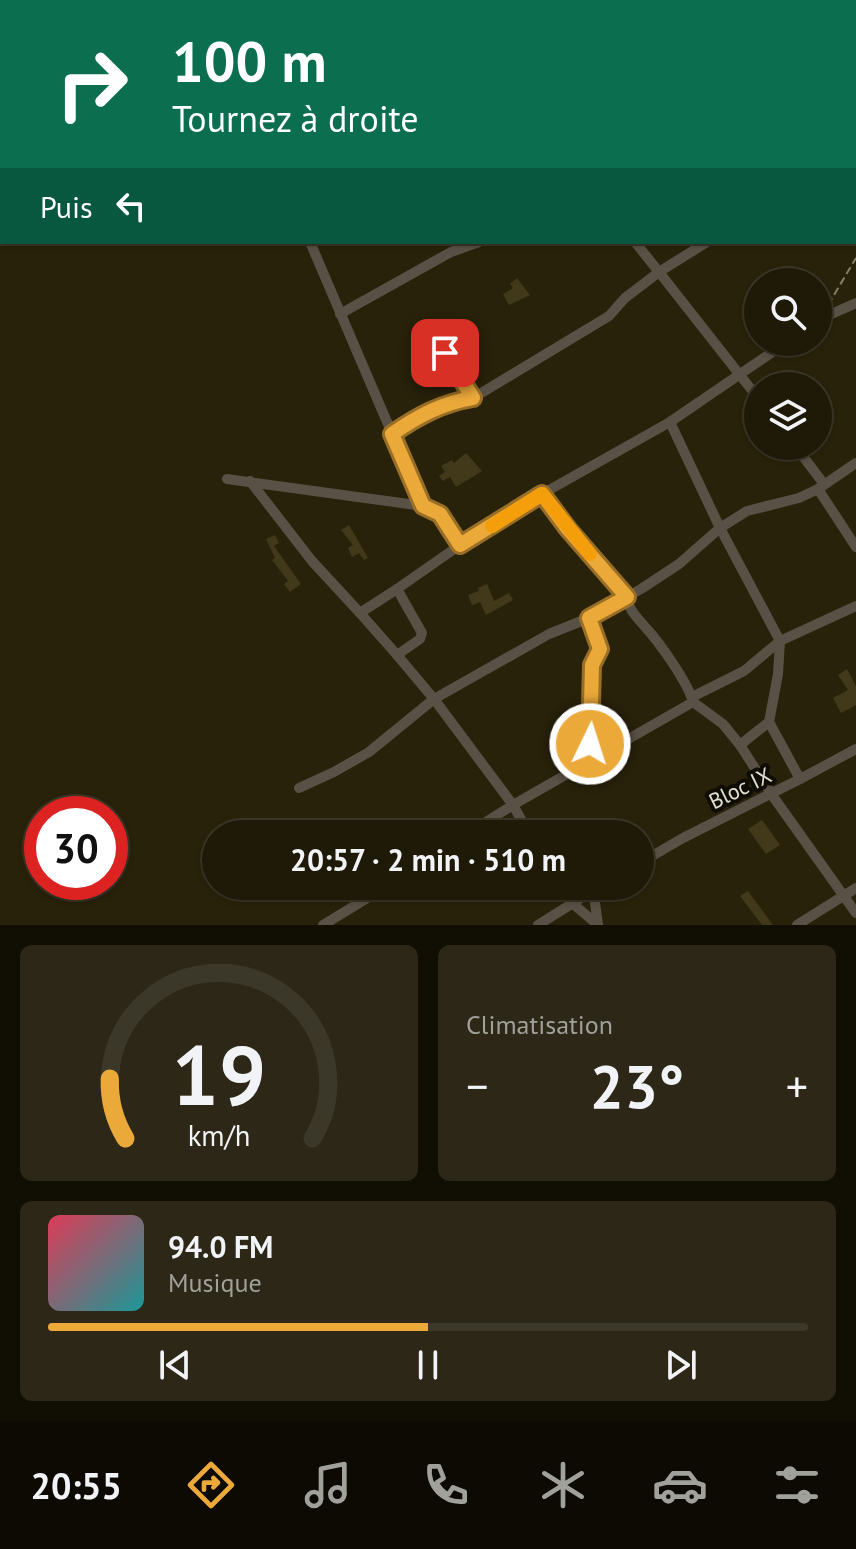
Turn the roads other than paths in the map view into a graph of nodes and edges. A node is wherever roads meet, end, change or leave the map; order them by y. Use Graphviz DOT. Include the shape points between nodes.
graph roads {
  1 [pos="311,244"];
  2 [pos="473,244"];
  3 [pos="637,244"];
  4 [pos="704,244"];
  5 [pos="659,272"];
  6 [pos="856,303"];
  7 [pos="832,311"];
  8 [pos="340,314"];
  9 [pos="431,331"];
  10 [pos="767,356"];
  11 [pos="740,375"];
  12 [pos="744,380"];
  13 [pos="473,398"];
  14 [pos="670,422"];
  15 [pos="392,434"];
  16 [pos="804,460"];
  17 [pos="856,463"];
  18 [pos="227,479"];
  19 [pos="250,481"];
  20 [pos="821,486"];
  21 [pos="542,494"];
  22 [pos="423,506"];
  23 [pos="720,528"];
  24 [pos="460,545"];
  25 [pos="856,547"];
  26 [pos="397,589"];
  27 [pos="627,597"];
  28 [pos="856,606"];
  29 [pos="360,613"];
  30 [pos="589,618"];
  31 [pos="780,641"];
  32 [pos="397,655"];
  33 [pos="434,699"];
  34 [pos="692,700"];
  35 [pos="769,722"];
  36 [pos="592,727"];
  37 [pos="619,744"];
  38 [pos="740,745"];
  39 [pos="856,749"];
  40 [pos="587,761"];
  41 [pos="800,779"];
  42 [pos="299,788"];
  43 [pos="772,795"];
  44 [pos="513,805"];
  45 [pos="489,820"];
  46 [pos="521,820"];
  47 [pos="654,855"];
  48 [pos="856,888"];
  49 [pos="843,897"];
  50 [pos="364,900"];
  51 [pos="570,900"];
  52 [pos="577,900"];
  53 [pos="596,900"];
  54 [pos="572,903"];
  55 [pos="856,913"];
  56 [pos="323,925"];
  57 [pos="538,925"];
  58 [pos="598,925"];
  59 [pos="797,925"];
  1 -- 8 [label="street"];
  2 -- 8 [label="street"];
  3 -- 5 [label="street"];
  4 -- 5 [label="street"];
  5 -- 11 [label="street"];
  5 -- 13 [label="street" via="609,316"];
  6 -- 7 [label="street"];
  8 -- 15 [label="street"];
  9 -- 13 [label="street"];
  10 -- 11 [label="street"];
  11 -- 12 [label="street"];
  11 -- 14 [label="street"];
  13 -- 15 [label="street" via="431,410"];
  14 -- 21 [label="street"];
  14 -- 23 [label="street"];
  15 -- 22 [label="street"];
  16 -- 20 [label="street"];
  17 -- 20 [label="street"];
  18 -- 19 [label="street"];
  19 -- 22 [label="street"];
  19 -- 29 [label="street"];
  20 -- 23 [label="street" via="799,498 747,511"];
  20 -- 25 [label="street"];
  21 -- 24 [label="street"];
  21 -- 27 [label="street"];
  22 -- 24 [label="street" via="440,514"];
  23 -- 27 [label="street" via="679,564"];
  23 -- 31 [label="street"];
  24 -- 26 [label="street"];
  26 -- 29 [label="street"];
  26 -- 32 [label="street" via="422,633"];
  27 -- 30 [label="street"];
  27 -- 34 [label="street"];
  28 -- 31 [label="street"];
  29 -- 32 [label="street"];
  30 -- 33 [label="street" via="549,634"];
  30 -- 36 [label="street" via="600,649 592,665"];
  31 -- 34 [label="street" via="744,671"];
  31 -- 35 [label="street"];
  32 -- 33 [label="street"];
  33 -- 42 [label="street" via="369,752"];
  33 -- 44 [label="street"];
  34 -- 37 [label="street"];
  34 -- 38 [label="street"];
  35 -- 38 [label="street"];
  35 -- 41 [label="street, Bloc IX"];
  36 -- 37 [label="street"];
  36 -- 40 [label="street"];
  37 -- 40 [label="street"];
  38 -- 43 [label="street"];
  39 -- 41 [label="street"];
  40 -- 44 [label="street"];
  41 -- 43 [label="street, Bloc IX"];
  43 -- 47 [label="street, Bloc IX"];
  43 -- 49 [label="street"];
  44 -- 45 [label="street"];
  44 -- 46 [label="street"];
  48 -- 49 [label="street"];
  49 -- 55 [label="street"];
  49 -- 59 [label="street"];
  50 -- 56 [label="street"];
  51 -- 54 [label="street"];
  52 -- 54 [label="street"];
  53 -- 58 [label="street"];
  54 -- 57 [label="street"];
  54 -- 58 [label="street"];
}
